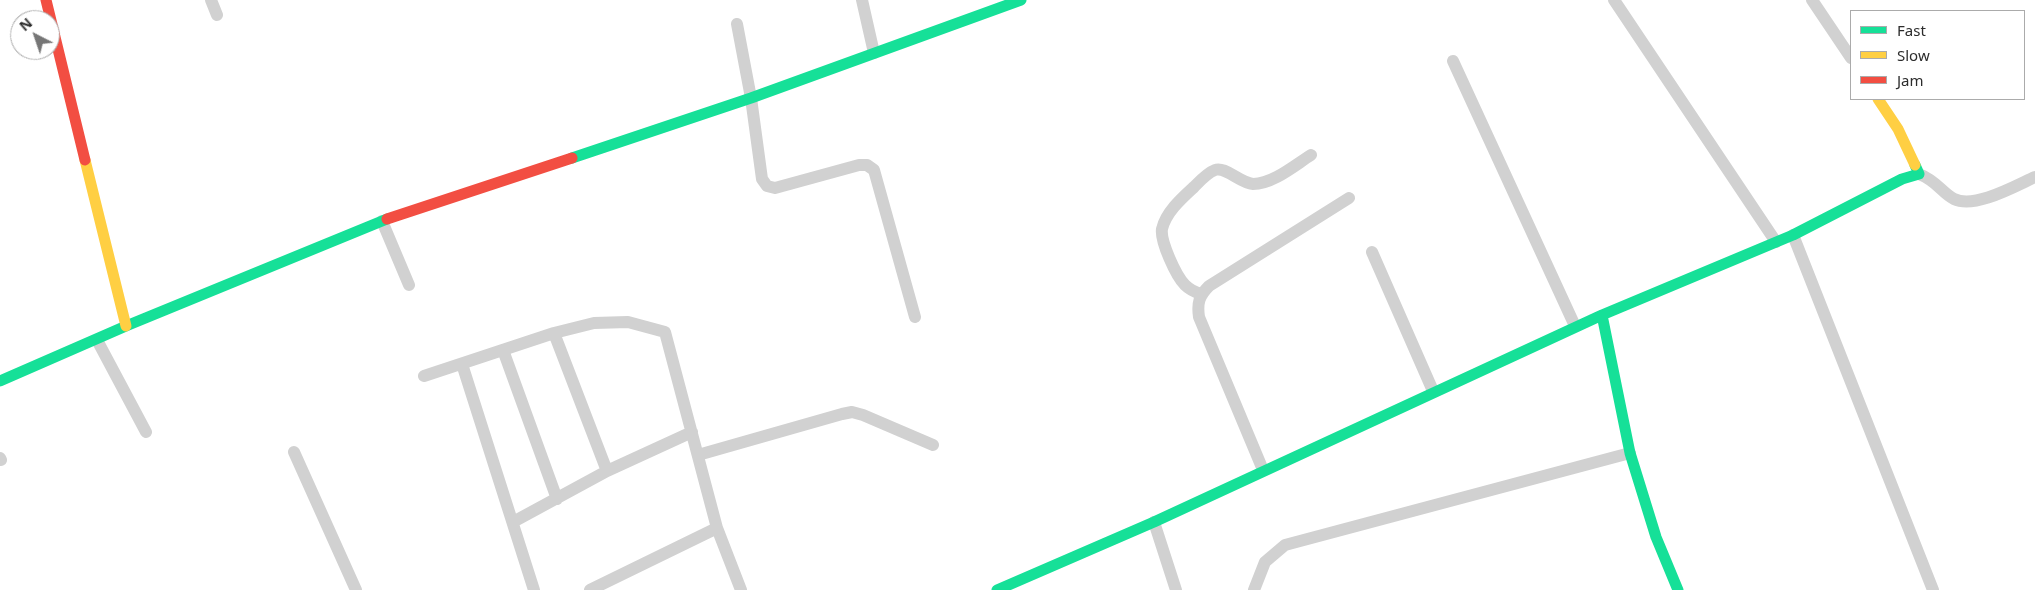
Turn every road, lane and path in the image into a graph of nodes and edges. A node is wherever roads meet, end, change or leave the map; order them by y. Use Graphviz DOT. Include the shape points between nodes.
graph roads {
  1 [pos="46,0"];
  2 [pos="211,0"];
  3 [pos="862,0"];
  4 [pos="1021,0"];
  5 [pos="1614,0"];
  6 [pos="1812,0"];
  7 [pos="217,15"];
  8 [pos="737,24"];
  9 [pos="874,53"];
  10 [pos="1850,57"];
  11 [pos="1453,61"];
  12 [pos="751,98"];
  13 [pos="1879,100"];
  14 [pos="1311,155"];
  15 [pos="1919,174"];
  16 [pos="2035,177"];
  17 [pos="1349,198"];
  18 [pos="382,221"];
  19 [pos="1793,235"];
  20 [pos="1776,242"];
  21 [pos="1372,252"];
  22 [pos="409,285"];
  23 [pos="1201,294"];
  24 [pos="1602,315"];
  25 [pos="915,317"];
  26 [pos="126,326"];
  27 [pos="1575,326"];
  28 [pos="554,333"];
  29 [pos="96,340"];
  30 [pos="503,350"];
  31 [pos="462,364"];
  32 [pos="424,376"];
  33 [pos="0,381"];
  34 [pos="1433,392"];
  35 [pos="146,432"];
  36 [pos="692,432"];
  37 [pos="933,445"];
  38 [pos="294,452"];
  39 [pos="1630,452"];
  40 [pos="698,455"];
  41 [pos="1263,470"];
  42 [pos="607,471"];
  43 [pos="557,499"];
  44 [pos="513,522"];
  45 [pos="1154,522"];
  46 [pos="717,528"];
  47 [pos="595,589"];
  48 [pos="356,590"];
  49 [pos="534,590"];
  50 [pos="741,590"];
  51 [pos="997,590"];
  52 [pos="1176,590"];
  53 [pos="1254,590"];
  54 [pos="1678,590"];
  55 [pos="1933,590"];
  1 -- 26 [label="street"];
  2 -- 7 [label="street"];
  3 -- 9 [label="street"];
  4 -- 9 [label="street"];
  5 -- 20 [label="street"];
  6 -- 10 [label="street"];
  8 -- 12 [label="street"];
  9 -- 12 [label="street"];
  11 -- 27 [label="street"];
  12 -- 18 [label="street"];
  12 -- 25 [label="street" via="762,179 767,186 775,188 859,165 867,165 874,170"];
  13 -- 15 [label="street" via="1898,129"];
  14 -- 23 [label="street" via="1277,176 1254,184 1216,169 1180,200 1162,229 1162,239 1181,280"];
  15 -- 16 [label="street" via="1931,179 1953,198 1966,203"];
  15 -- 19 [label="street" via="1902,179"];
  17 -- 23 [label="street"];
  18 -- 22 [label="street"];
  18 -- 26 [label="street"];
  19 -- 20 [label="street"];
  19 -- 55 [label="street"];
  20 -- 24 [label="street"];
  21 -- 34 [label="street"];
  23 -- 41 [label="street" via="1199,317"];
  24 -- 27 [label="street"];
  24 -- 39 [label="street"];
  26 -- 29 [label="street"];
  27 -- 34 [label="street"];
  28 -- 30 [label="street"];
  28 -- 36 [label="street" via="606,321 628,322 665,332"];
  28 -- 42 [label="street"];
  29 -- 33 [label="street"];
  29 -- 35 [label="street"];
  30 -- 31 [label="street"];
  30 -- 43 [label="street"];
  31 -- 32 [label="street"];
  31 -- 44 [label="street"];
  34 -- 41 [label="street"];
  36 -- 40 [label="street"];
  36 -- 42 [label="street"];
  37 -- 40 [label="street" via="852,412"];
  38 -- 48 [label="street"];
  39 -- 53 [label="street" via="1285,545 1265,562"];
  39 -- 54 [label="street" via="1656,537"];
  40 -- 46 [label="street"];
  41 -- 45 [label="street"];
  42 -- 43 [label="street"];
  43 -- 44 [label="street"];
  44 -- 49 [label="street"];
  45 -- 51 [label="street"];
  45 -- 52 [label="street"];
  46 -- 47 [label="street"];
  46 -- 50 [label="street"];
}
